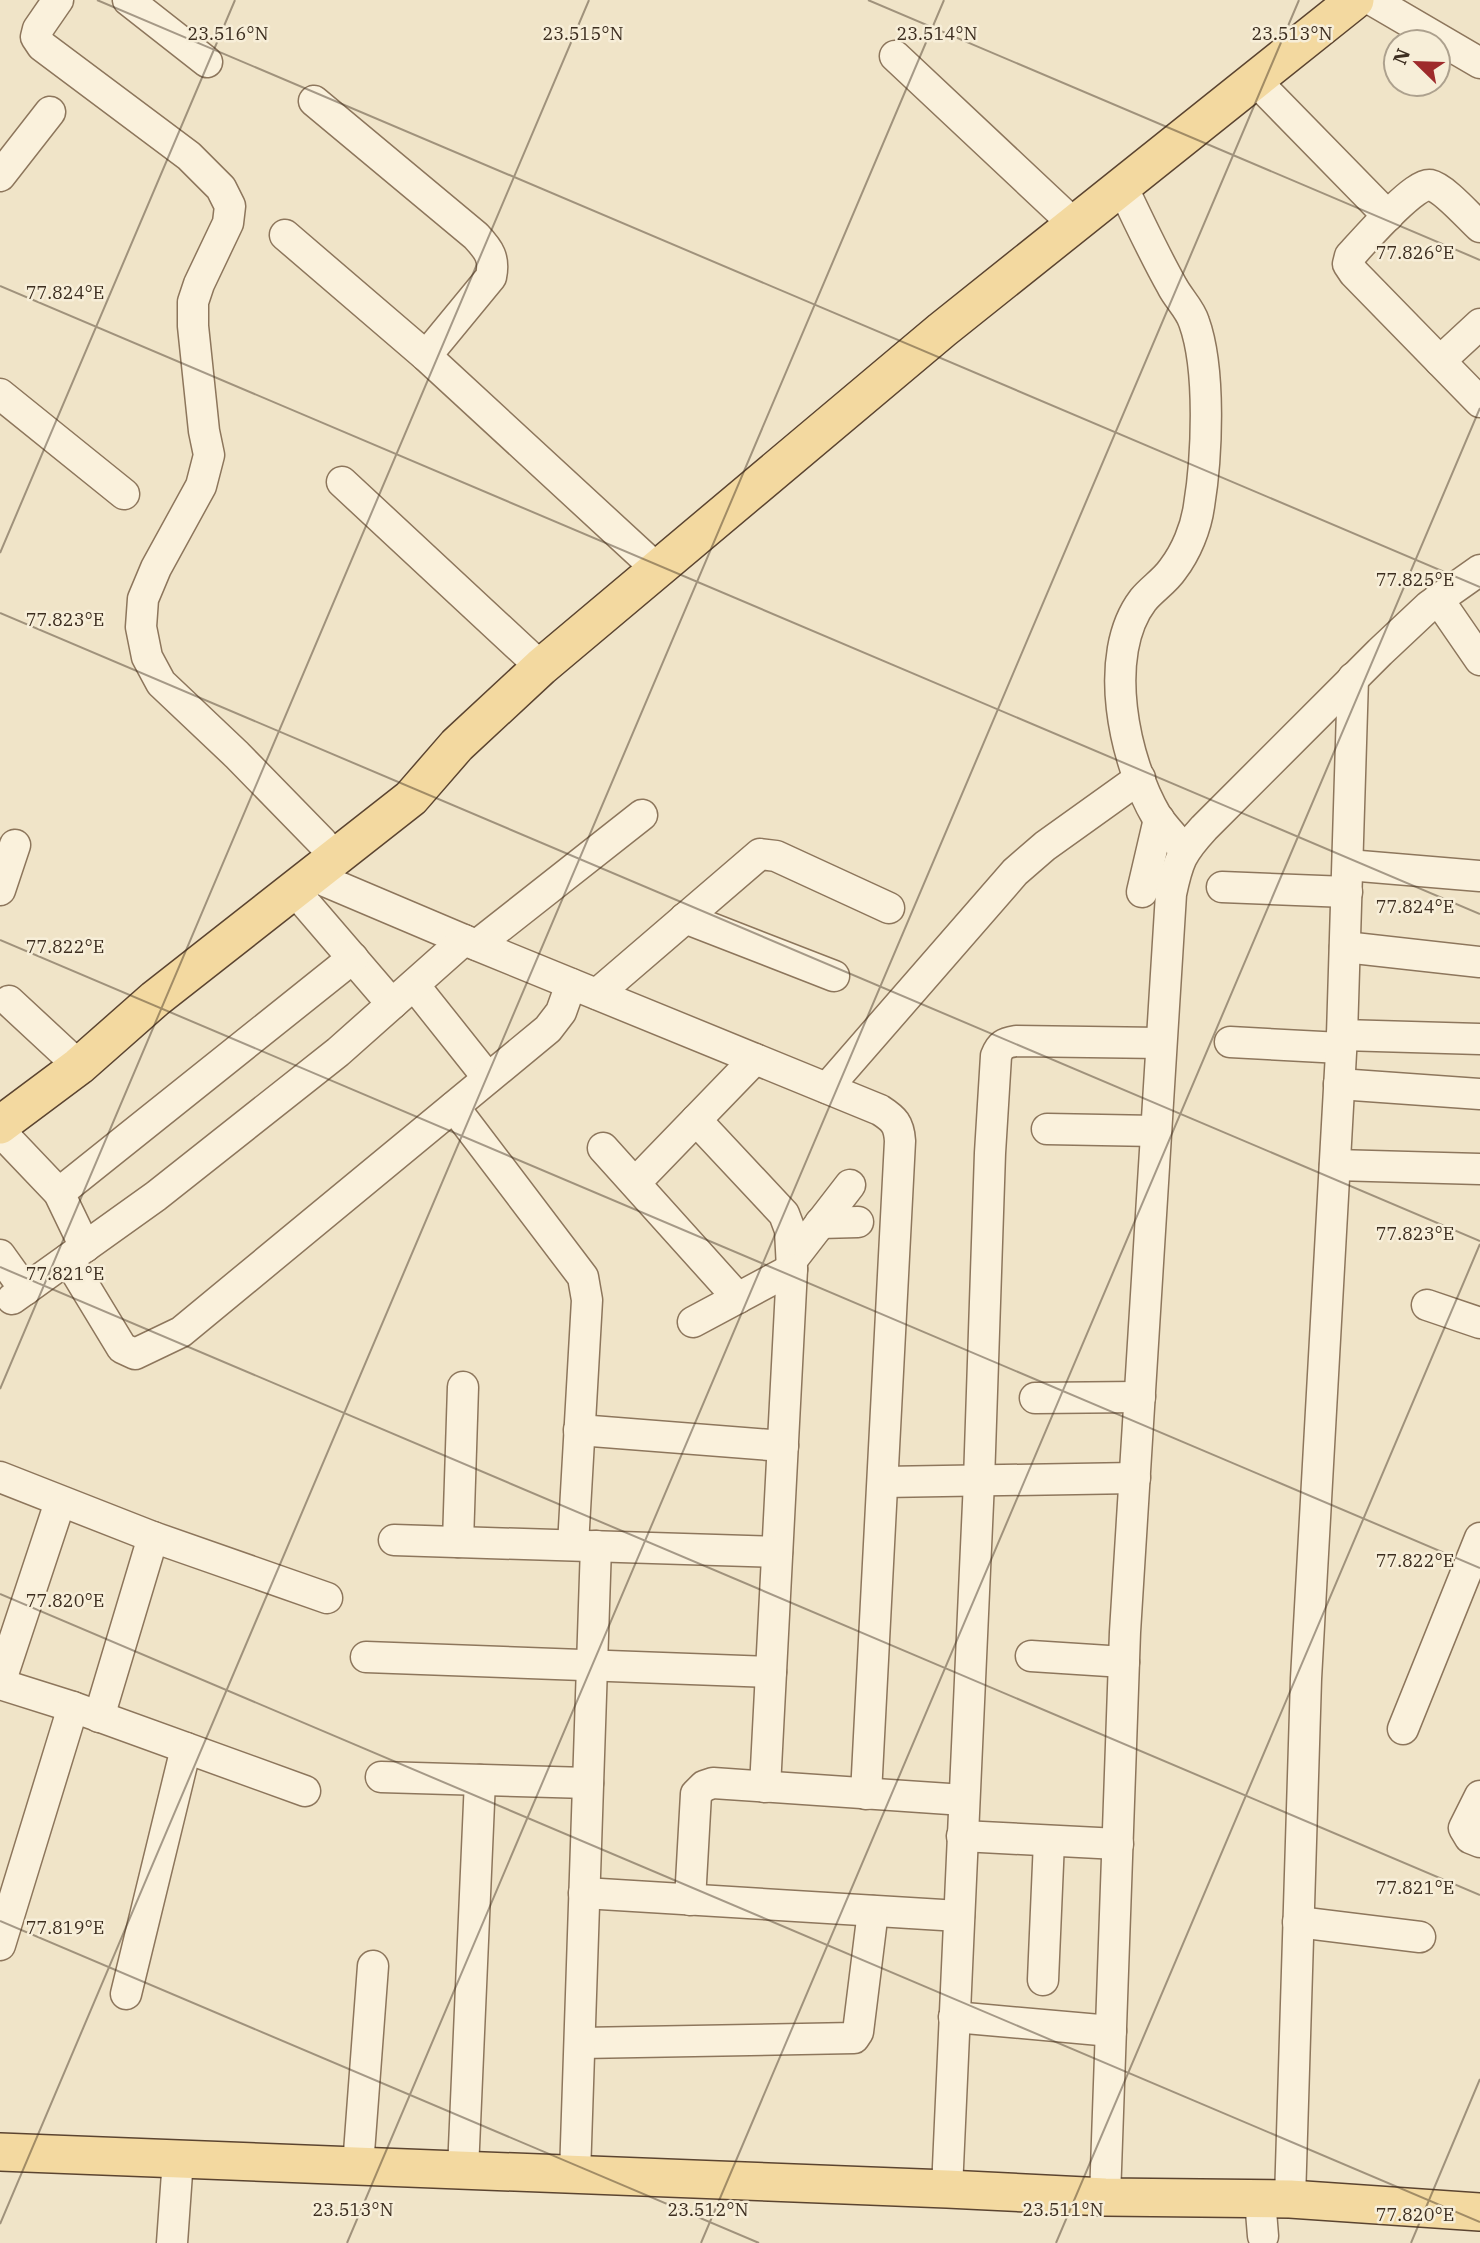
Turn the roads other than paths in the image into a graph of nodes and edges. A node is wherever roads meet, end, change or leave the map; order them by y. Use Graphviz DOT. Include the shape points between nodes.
graph roads {
  1 [pos="58,0"];
  2 [pos="128,0"];
  3 [pos="1355,0"];
  4 [pos="1372,0"];
  5 [pos="895,56"];
  6 [pos="207,62"];
  7 [pos="1480,63"];
  8 [pos="1255,80"];
  9 [pos="314,101"];
  10 [pos="50,113"];
  11 [pos="0,176"];
  12 [pos="1122,187"];
  13 [pos="1388,216"];
  14 [pos="1075,225"];
  15 [pos="1480,227"];
  16 [pos="285,235"];
  17 [pos="1480,324"];
  18 [pos="426,356"];
  19 [pos="1440,362"];
  20 [pos="0,394"];
  21 [pos="1477,394"];
  22 [pos="342,482"];
  23 [pos="124,494"];
  24 [pos="657,569"];
  25 [pos="1480,570"];
  26 [pos="1438,599"];
  27 [pos="1480,660"];
  28 [pos="541,667"];
  29 [pos="1353,678"];
  30 [pos="1140,778"];
  31 [pos="642,816"];
  32 [pos="1159,819"];
  33 [pos="15,845"];
  34 [pos="1184,849"];
  35 [pos="310,869"];
  36 [pos="1480,876"];
  37 [pos="1347,878"];
  38 [pos="1222,887"];
  39 [pos="0,890"];
  40 [pos="1142,892"];
  41 [pos="889,908"];
  42 [pos="685,918"];
  43 [pos="470,943"];
  44 [pos="1345,947"];
  45 [pos="353,958"];
  46 [pos="1480,961"];
  47 [pos="834,976"];
  48 [pos="584,989"];
  49 [pos="403,994"];
  50 [pos="9,1001"];
  51 [pos="1480,1038"];
  52 [pos="1342,1041"];
  53 [pos="1230,1042"];
  54 [pos="1161,1043"];
  55 [pos="72,1059"];
  56 [pos="755,1059"];
  57 [pos="488,1078"];
  58 [pos="1339,1084"];
  59 [pos="827,1088"];
  60 [pos="1480,1094"];
  61 [pos="0,1102"];
  62 [pos="454,1107"];
  63 [pos="696,1120"];
  64 [pos="0,1125"];
  65 [pos="1047,1129"];
  66 [pos="0,1131"];
  67 [pos="1156,1131"];
  68 [pos="603,1148"];
  69 [pos="1335,1165"];
  70 [pos="1480,1169"];
  71 [pos="635,1183"];
  72 [pos="850,1185"];
  73 [pos="59,1194"];
  74 [pos="858,1222"];
  75 [pos="820,1223"];
  76 [pos="77,1253"];
  77 [pos="0,1255"];
  78 [pos="792,1264"];
  79 [pos="738,1298"];
  80 [pos="1427,1305"];
  81 [pos="693,1322"];
  82 [pos="1480,1323"];
  83 [pos="463,1387"];
  84 [pos="1140,1397"];
  85 [pos="1035,1398"];
  86 [pos="579,1430"];
  87 [pos="783,1446"];
  88 [pos="0,1478"];
  89 [pos="1135,1478"];
  90 [pos="979,1481"];
  91 [pos="883,1482"];
  92 [pos="60,1502"];
  93 [pos="153,1537"];
  94 [pos="1480,1538"];
  95 [pos="394,1540"];
  96 [pos="458,1542"];
  97 [pos="584,1546"];
  98 [pos="777,1552"];
  99 [pos="327,1598"];
  100 [pos="1031,1656"];
  101 [pos="366,1657"];
  102 [pos="1124,1662"];
  103 [pos="592,1665"];
  104 [pos="771,1672"];
  105 [pos="0,1684"];
  106 [pos="86,1712"];
  107 [pos="1403,1729"];
  108 [pos="186,1748"];
  109 [pos="381,1777"];
  110 [pos="480,1780"];
  111 [pos="588,1783"];
  112 [pos="765,1787"];
  113 [pos="305,1791"];
  114 [pos="866,1794"];
  115 [pos="1480,1796"];
  116 [pos="964,1800"];
  117 [pos="962,1836"];
  118 [pos="1049,1841"];
  119 [pos="1480,1842"];
  120 [pos="1118,1844"];
  121 [pos="584,1893"];
  122 [pos="690,1900"];
  123 [pos="873,1910"];
  124 [pos="959,1916"];
  125 [pos="1298,1922"];
  126 [pos="1420,1937"];
  127 [pos="0,1945"];
  128 [pos="373,1966"];
  129 [pos="1043,1980"];
  130 [pos="126,1994"];
  131 [pos="954,2017"];
  132 [pos="1111,2031"];
  133 [pos="581,2043"];
  134 [pos="0,2152"];
  135 [pos="178,2159"];
  136 [pos="358,2166"];
  137 [pos="463,2170"];
  138 [pos="575,2174"];
  139 [pos="947,2189"];
  140 [pos="1105,2197"];
  141 [pos="1275,2199"];
  142 [pos="1480,2212"];
  143 [pos="1263,2236"];
  144 [pos="172,2243"];
  1 -- 35 [label="street" via="38,29 36,37 42,46 189,156 221,188 230,206 228,223 193,302 209,455 201,486 143,599 141,628 147,657 161,683 237,755"];
  2 -- 6 [label="street"];
  3 -- 8 [label="main road"];
  4 -- 7 [label="street"];
  5 -- 14 [label="street"];
  8 -- 12 [label="main road"];
  8 -- 13 [label="street"];
  9 -- 18 [label="street" via="491,253 491,277"];
  10 -- 11 [label="street"];
  12 -- 14 [label="main road"];
  12 -- 30 [label="street" via="1172,287 1194,320 1203,362 1206,441 1199,509 1188,545 1172,570 1142,601 1124,640 1121,708"];
  13 -- 15 [label="street" via="1422,186 1431,185"];
  13 -- 19 [label="street" via="1350,256 1348,264"];
  14 -- 24 [label="main road"];
  16 -- 18 [label="street"];
  17 -- 19 [label="street"];
  18 -- 24 [label="street"];
  19 -- 21 [label="street"];
  20 -- 23 [label="street"];
  22 -- 28 [label="street"];
  24 -- 28 [label="main road"];
  25 -- 26 [label="street"];
  26 -- 27 [label="street"];
  26 -- 29 [label="street"];
  28 -- 35 [label="main road" via="457,745 393,784"];
  29 -- 34 [label="street"];
  29 -- 37 [label="street"];
  30 -- 32 [label="street"];
  30 -- 59 [label="street" via="1015,872"];
  31 -- 43 [label="street"];
  32 -- 34 [label="street"];
  32 -- 40 [label="street"];
  33 -- 39 [label="street"];
  34 -- 54 [label="street" via="1171,894"];
  35 -- 43 [label="street"];
  35 -- 45 [label="street"];
  35 -- 55 [label="main road"];
  35 -- 55 [label="main road" via="155,999"];
  36 -- 37 [label="street"];
  37 -- 38 [label="street"];
  37 -- 44 [label="street"];
  41 -- 42 [label="street" via="776,856 760,854"];
  42 -- 47 [label="street"];
  42 -- 48 [label="street"];
  43 -- 48 [label="street"];
  43 -- 49 [label="street"];
  44 -- 46 [label="street"];
  44 -- 52 [label="street"];
  45 -- 49 [label="street"];
  45 -- 73 [label="street"];
  48 -- 56 [label="street"];
  48 -- 57 [label="street" via="548,1029"];
  49 -- 57 [label="street"];
  49 -- 76 [label="street" via="338,1052"];
  50 -- 55 [label="street"];
  51 -- 52 [label="street"];
  52 -- 53 [label="street"];
  52 -- 58 [label="street"];
  54 -- 67 [label="street"];
  54 -- 90 [label="street" via="1016,1041 999,1048 990,1153"];
  55 -- 61 [label="main road"];
  55 -- 64 [label="main road"];
  56 -- 59 [label="street"];
  56 -- 63 [label="street"];
  57 -- 62 [label="street"];
  58 -- 60 [label="street"];
  58 -- 69 [label="street"];
  59 -- 91 [label="street" via="880,1110 899,1127"];
  62 -- 76 [label="street" via="181,1332 135,1354 122,1348"];
  62 -- 86 [label="street" via="583,1276 587,1300"];
  63 -- 71 [label="street"];
  63 -- 78 [label="street" via="784,1214"];
  65 -- 67 [label="street"];
  66 -- 73 [label="street"];
  67 -- 84 [label="street"];
  68 -- 71 [label="street"];
  69 -- 70 [label="street"];
  69 -- 125 [label="street" via="1306,1679"];
  71 -- 79 [label="street"];
  72 -- 75 [label="street"];
  73 -- 76 [label="street"];
  74 -- 75 [label="street"];
  75 -- 78 [label="street"];
  76 -- 77 [label="street" via="18,1294"];
  78 -- 79 [label="street"];
  78 -- 87 [label="street"];
  79 -- 81 [label="street"];
  80 -- 82 [label="street"];
  83 -- 96 [label="street"];
  84 -- 85 [label="street"];
  84 -- 89 [label="street"];
  86 -- 87 [label="street"];
  86 -- 97 [label="street"];
  87 -- 98 [label="street"];
  88 -- 92 [label="street"];
  89 -- 90 [label="street"];
  89 -- 102 [label="street"];
  90 -- 91 [label="street"];
  90 -- 116 [label="street"];
  91 -- 114 [label="street"];
  92 -- 93 [label="street"];
  92 -- 105 [label="street"];
  93 -- 99 [label="street"];
  93 -- 106 [label="street"];
  94 -- 107 [label="street"];
  95 -- 96 [label="street"];
  96 -- 97 [label="street"];
  97 -- 98 [label="street"];
  97 -- 103 [label="street"];
  98 -- 104 [label="street"];
  100 -- 102 [label="street"];
  101 -- 103 [label="street"];
  102 -- 120 [label="street"];
  103 -- 104 [label="street"];
  103 -- 111 [label="street"];
  104 -- 112 [label="street"];
  105 -- 106 [label="street"];
  106 -- 108 [label="street"];
  106 -- 127 [label="street"];
  108 -- 113 [label="street"];
  108 -- 130 [label="street"];
  109 -- 110 [label="street"];
  110 -- 111 [label="street"];
  110 -- 137 [label="street"];
  111 -- 121 [label="street"];
  112 -- 114 [label="street"];
  112 -- 122 [label="street" via="713,1783 696,1794"];
  114 -- 116 [label="street"];
  115 -- 119 [label="street" via="1464,1828 1470,1838"];
  116 -- 117 [label="street"];
  117 -- 118 [label="street"];
  117 -- 124 [label="street"];
  118 -- 120 [label="street"];
  118 -- 129 [label="street"];
  120 -- 132 [label="street"];
  121 -- 122 [label="street"];
  121 -- 133 [label="street"];
  122 -- 123 [label="street"];
  123 -- 124 [label="street"];
  123 -- 133 [label="street" via="854,2038"];
  124 -- 131 [label="street"];
  125 -- 126 [label="street"];
  125 -- 141 [label="street"];
  128 -- 136 [label="street"];
  131 -- 132 [label="street"];
  131 -- 139 [label="street"];
  132 -- 140 [label="street"];
  133 -- 138 [label="street"];
  134 -- 135 [label="main road"];
  135 -- 136 [label="main road"];
  135 -- 144 [label="street"];
  136 -- 137 [label="main road"];
  137 -- 138 [label="main road"];
  138 -- 139 [label="main road"];
  139 -- 140 [label="main road"];
  140 -- 141 [label="main road"];
  141 -- 142 [label="main road"];
  141 -- 143 [label="street"];
}
